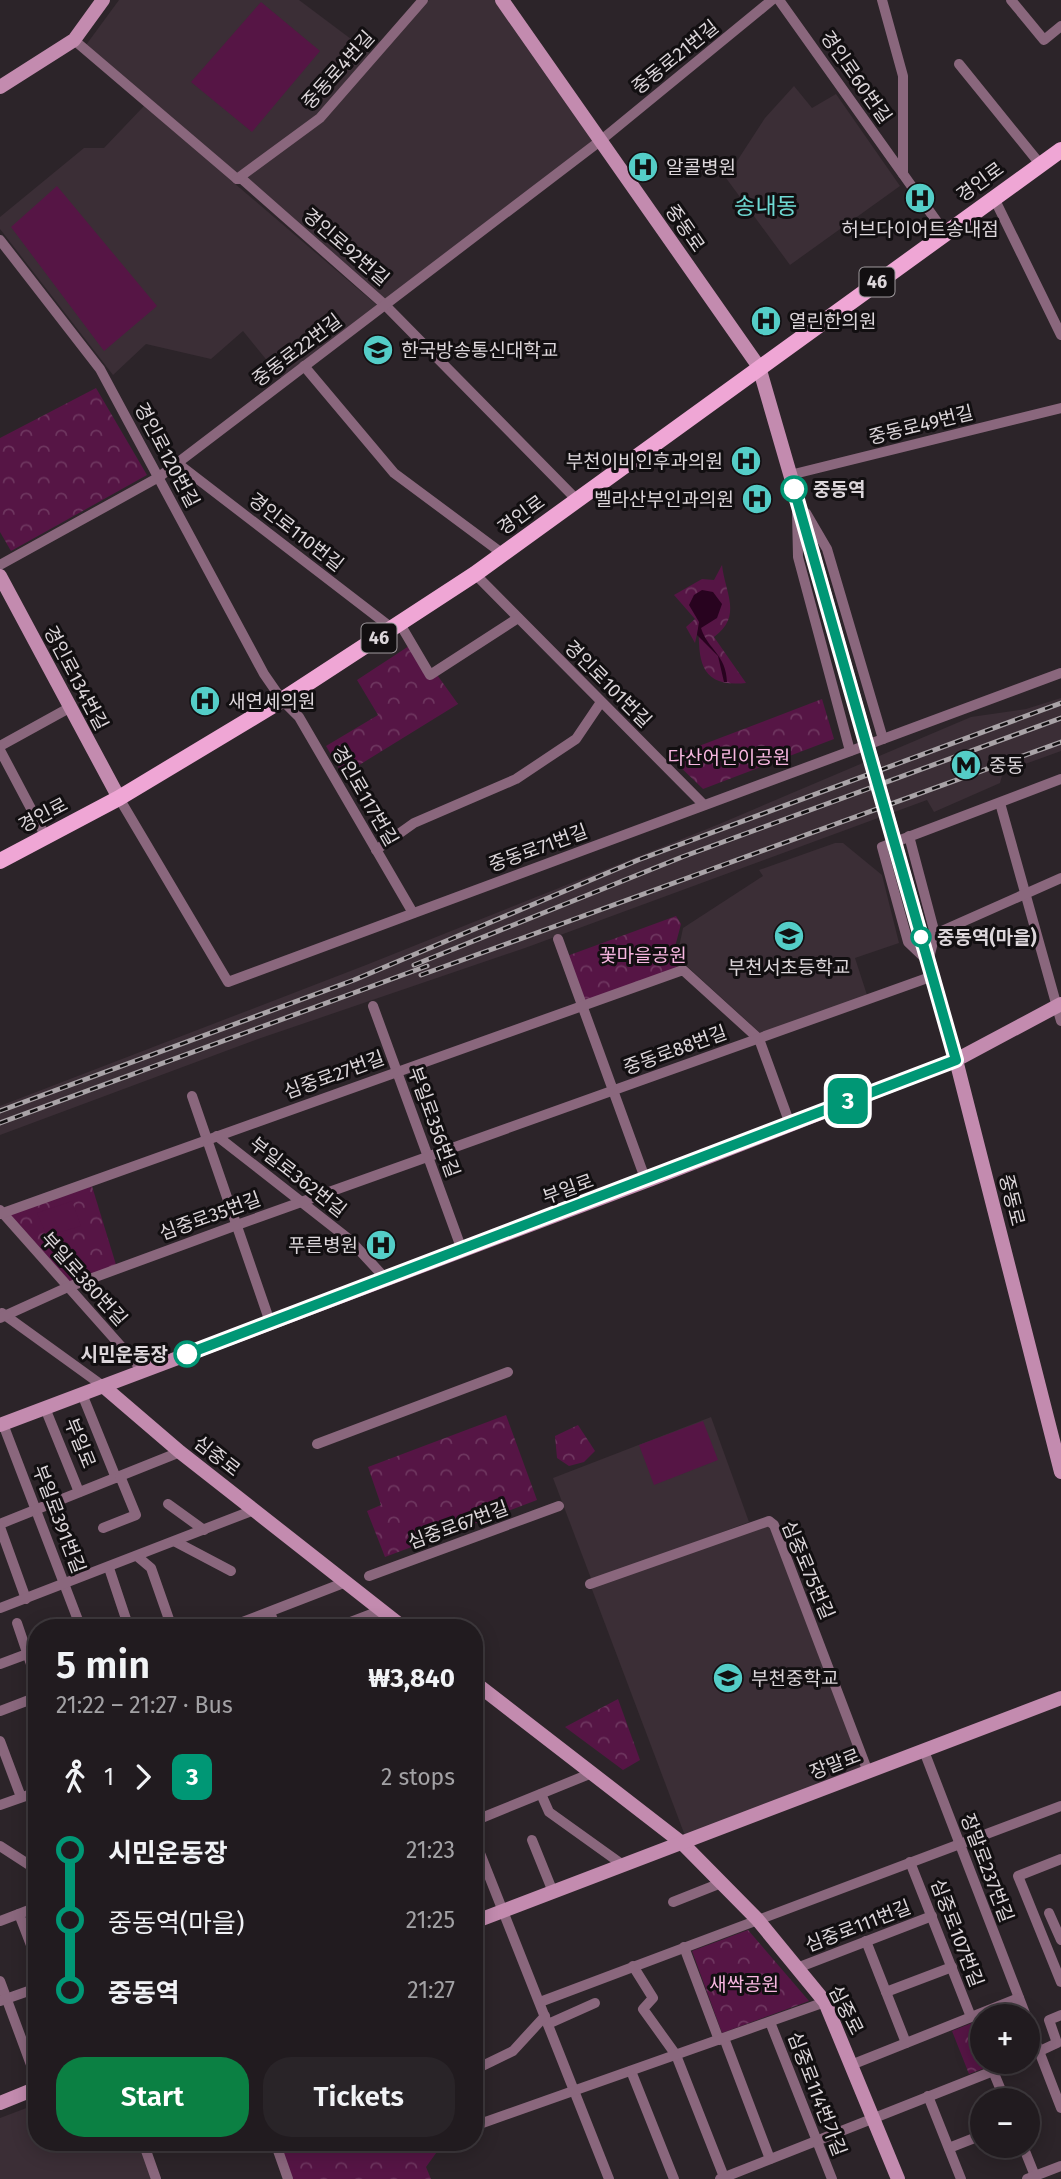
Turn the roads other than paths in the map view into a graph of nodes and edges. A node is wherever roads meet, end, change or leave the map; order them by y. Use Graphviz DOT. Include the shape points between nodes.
graph roads {
  1 [pos="103,0"];
  2 [pos="423,0"];
  3 [pos="502,0"];
  4 [pos="772,0"];
  5 [pos="779,0"];
  6 [pos="882,0"];
  7 [pos="1011,0"];
  8 [pos="1061,26"];
  9 [pos="74,40"];
  10 [pos="959,64"];
  11 [pos="0,86"];
  12 [pos="600,141"];
  13 [pos="1061,150"];
  14 [pos="1040,164"];
  15 [pos="903,174"];
  16 [pos="237,179"];
  17 [pos="994,198"];
  18 [pos="945,233"];
  19 [pos="0,240"];
  20 [pos="385,305"];
  21 [pos="1061,335"];
  22 [pos="304,366"];
  23 [pos="760,367"];
  24 [pos="1061,408"];
  25 [pos="177,463"];
  26 [pos="790,475"];
  27 [pos="159,477"];
  28 [pos="796,497"];
  29 [pos="577,500"];
  30 [pos="503,554"];
  31 [pos="0,565"];
  32 [pos="475,575"];
  33 [pos="0,576"];
  34 [pos="518,618"];
  35 [pos="396,627"];
  36 [pos="1061,673"];
  37 [pos="282,701"];
  38 [pos="601,702"];
  39 [pos="69,708"];
  40 [pos="883,739"];
  41 [pos="0,748"];
  42 [pos="850,751"];
  43 [pos="1061,779"];
  44 [pos="119,798"];
  45 [pos="1000,803"];
  46 [pos="704,805"];
  47 [pos="909,836"];
  48 [pos="46,837"];
  49 [pos="376,850"];
  50 [pos="0,861"];
  51 [pos="1061,878"];
  52 [pos="1026,894"];
  53 [pos="413,913"];
  54 [pos="928,936"];
  55 [pos="558,939"];
  56 [pos="929,962"];
  57 [pos="933,976"];
  58 [pos="582,1005"];
  59 [pos="373,1006"];
  60 [pos="1060,1011"];
  61 [pos="759,1039"];
  62 [pos="956,1060"];
  63 [pos="397,1070"];
  64 [pos="614,1090"];
  65 [pos="192,1096"];
  66 [pos="790,1124"];
  67 [pos="212,1138"];
  68 [pos="428,1156"];
  69 [pos="646,1181"];
  70 [pos="301,1202"];
  71 [pos="1,1212"];
  72 [pos="236,1225"];
  73 [pos="462,1250"];
  74 [pos="385,1278"];
  75 [pos="68,1287"];
  76 [pos="2,1315"];
  77 [pos="270,1322"];
  78 [pos="143,1371"];
  79 [pos="508,1372"];
  80 [pos="103,1386"];
  81 [pos="82,1394"];
  82 [pos="45,1408"];
  83 [pos="1,1425"];
  84 [pos="317,1444"];
  85 [pos="180,1452"];
  86 [pos="1061,1472"];
  87 [pos="118,1477"];
  88 [pos="79,1492"];
  89 [pos="168,1504"];
  90 [pos="559,1506"];
  91 [pos="37,1509"];
  92 [pos="254,1510"];
  93 [pos="0,1525"];
  94 [pos="103,1528"];
  95 [pos="204,1530"];
  96 [pos="176,1542"];
  97 [pos="138,1557"];
  98 [pos="109,1568"];
  99 [pos="231,1571"];
  100 [pos="369,1576"];
  101 [pos="346,1582"];
  102 [pos="65,1584"];
  103 [pos="590,1584"];
  104 [pos="26,1599"];
  105 [pos="0,1608"];
  106 [pos="382,1610"];
  107 [pos="270,1612"];
  108 [pos="78,1619"];
  109 [pos="126,1619"];
  110 [pos="169,1619"];
  111 [pos="251,1619"];
  112 [pos="273,1619"];
  113 [pos="358,1619"];
  114 [pos="386,1619"];
  115 [pos="393,1619"];
  116 [pos="17,1623"];
  117 [pos="27,1654"];
  118 [pos="0,1664"];
  119 [pos="483,1689"];
  120 [pos="1061,1698"];
  121 [pos="28,1700"];
  122 [pos="0,1711"];
  123 [pos="0,1741"];
  124 [pos="924,1751"];
  125 [pos="868,1772"];
  126 [pos="592,1773"];
  127 [pos="541,1794"];
  128 [pos="28,1795"];
  129 [pos="22,1797"];
  130 [pos="0,1805"];
  131 [pos="1061,1806"];
  132 [pos="483,1817"];
  133 [pos="532,1840"];
  134 [pos="682,1843"];
  135 [pos="959,1843"];
  136 [pos="0,1846"];
  137 [pos="1061,1859"];
  138 [pos="483,1860"];
  139 [pos="910,1861"];
  140 [pos="28,1864"];
  141 [pos="623,1865"];
  142 [pos="721,1883"];
  143 [pos="553,1892"];
  144 [pos="673,1902"];
  145 [pos="504,1910"];
  146 [pos="28,1911"];
  147 [pos="1049,1913"];
  148 [pos="19,1914"];
  149 [pos="932,1916"];
  150 [pos="483,1918"];
  151 [pos="757,1919"];
  152 [pos="0,1921"];
  153 [pos="28,1937"];
  154 [pos="1061,1940"];
  155 [pos="866,1941"];
  156 [pos="1046,1945"];
  157 [pos="684,1947"];
  158 [pos="633,1966"];
  159 [pos="952,1967"];
  160 [pos="797,1968"];
  161 [pos="0,1981"];
  162 [pos="1061,1982"];
  163 [pos="28,1991"];
  164 [pos="886,1992"];
  165 [pos="1019,1998"];
  166 [pos="3,2000"];
  167 [pos="540,2002"];
  168 [pos="825,2002"];
  169 [pos="595,2003"];
  170 [pos="1004,2004"];
  171 [pos="1021,2004"];
  172 [pos="970,2014"];
  173 [pos="1061,2015"];
  174 [pos="970,2017"];
  175 [pos="547,2020"];
  176 [pos="770,2022"];
  177 [pos="721,2039"];
  178 [pos="906,2043"];
  179 [pos="1040,2052"];
  180 [pos="676,2055"];
  181 [pos="28,2060"];
  182 [pos="851,2065"];
  183 [pos="483,2066"];
  184 [pos="631,2071"];
  185 [pos="985,2074"];
  186 [pos="28,2091"];
  187 [pos="575,2091"];
  188 [pos="928,2096"];
  189 [pos="0,2102"];
  190 [pos="1061,2108"];
  191 [pos="873,2118"];
  192 [pos="483,2123"];
  193 [pos="817,2140"];
  194 [pos="970,2140"];
  195 [pos="949,2148"];
  196 [pos="148,2151"];
  197 [pos="278,2151"];
  198 [pos="1026,2158"];
  199 [pos="770,2159"];
  200 [pos="1061,2166"];
  201 [pos="722,2178"];
  202 [pos="1031,2178"];
  203 [pos="156,2179"];
  204 [pos="288,2179"];
  205 [pos="609,2179"];
  206 [pos="674,2179"];
  207 [pos="832,2179"];
  208 [pos="898,2179"];
  209 [pos="961,2179"];
  1 -- 9 [label="street"];
  2 -- 16 [label="street, 중동로4번길" via="320,118"];
  3 -- 12 [label="street, 중동로"];
  4 -- 12 [label="street, 중동로21번길"];
  5 -- 15 [label="street, 경인로60번길"];
  6 -- 15 [label="street, 경인로60번길" via="903,76"];
  7 -- 8 [label="street" via="1044,40"];
  9 -- 11 [label="street"];
  9 -- 16 [label="street, 경인로92번길"];
  10 -- 14 [label="street"];
  12 -- 20 [label="street, 중동로22번길"];
  12 -- 23 [label="street, 중동로"];
  13 -- 14 [label="main road, 경인로 / 46"];
  14 -- 17 [label="main road, 경인로 / 46"];
  15 -- 18 [label="street, 경인로60번길"];
  16 -- 20 [label="street, 경인로92번길"];
  17 -- 18 [label="main road, 경인로 / 46"];
  17 -- 21 [label="street"];
  18 -- 23 [label="main road, 경인로 / 46"];
  19 -- 27 [label="street, 경인로120번길" via="100,369"];
  20 -- 22 [label="street, 중동로22번길"];
  20 -- 29 [label="street, 경인로92번길"];
  22 -- 25 [label="street, 중동로22번길"];
  22 -- 30 [label="street" via="394,473"];
  23 -- 26 [label="street, 중동로"];
  23 -- 29 [label="main road, 경인로 / 46"];
  24 -- 26 [label="street, 중동로49번길"];
  25 -- 27 [label="street, 중동로22번길"];
  25 -- 35 [label="street, 경인로110번길"];
  26 -- 28 [label="street, 중동로"];
  27 -- 31 [label="street, 중동로22번길"];
  27 -- 37 [label="street, 경인로120번길"];
  28 -- 40 [label="street, 중동로" via="827,550"];
  28 -- 42 [label="street, 중동로" via="798,557"];
  28 -- 54 [label="street, 중동로, bridge"];
  29 -- 30 [label="main road, 경인로 / 46"];
  30 -- 32 [label="main road, 경인로 / 46"];
  32 -- 34 [label="street, 경인로101번길"];
  32 -- 35 [label="main road, 경인로 / 46"];
  33 -- 39 [label="street, 경인로134번길"];
  34 -- 35 [label="street" via="430,675"];
  34 -- 38 [label="street, 경인로101번길"];
  35 -- 37 [label="main road, 경인로 / 46"];
  36 -- 40 [label="street, 중동로71번길"];
  37 -- 44 [label="main road, 경인로 / 46"];
  37 -- 49 [label="street, 경인로117번길" via="299,718"];
  38 -- 46 [label="street, 경인로101번길"];
  38 -- 49 [label="street" via="576,739 526,772 414,823"];
  39 -- 41 [label="street"];
  39 -- 44 [label="street, 경인로134번길"];
  40 -- 42 [label="street, 중동로71번길"];
  41 -- 48 [label="street"];
  42 -- 46 [label="street, 중동로71번길"];
  43 -- 45 [label="street"];
  44 -- 48 [label="main road, 경인로 / 46"];
  44 -- 53 [label="street, 중동로71번길" via="228,982"];
  45 -- 47 [label="street"];
  45 -- 52 [label="street"];
  46 -- 53 [label="street, 중동로71번길"];
  47 -- 54 [label="street"];
  47 -- 56 [label="street" via="882,847 908,942"];
  48 -- 50 [label="main road, 경인로 / 46"];
  49 -- 53 [label="street, 경인로117번길"];
  51 -- 52 [label="street"];
  52 -- 54 [label="street"];
  52 -- 60 [label="street"];
  54 -- 56 [label="street, 중동로"];
  55 -- 58 [label="street"];
  56 -- 57 [label="street, 중동로"];
  57 -- 61 [label="street, 중동로88번길"];
  57 -- 62 [label="street, 중동로"];
  58 -- 61 [label="street, 심중로27번길" via="681,971"];
  58 -- 63 [label="street, 심중로27번길"];
  58 -- 64 [label="street"];
  59 -- 63 [label="street, 부일로356번길"];
  60 -- 62 [label="street, 부일로"];
  61 -- 64 [label="street, 중동로88번길"];
  61 -- 66 [label="street"];
  62 -- 66 [label="street, 부일로"];
  62 -- 86 [label="street, 중동로"];
  63 -- 67 [label="street, 심중로27번길"];
  63 -- 68 [label="street, 부일로356번길"];
  64 -- 68 [label="street, 중동로88번길"];
  64 -- 69 [label="street"];
  65 -- 67 [label="street"];
  66 -- 69 [label="street, 부일로"];
  67 -- 70 [label="street, 부일로362번길"];
  67 -- 71 [label="street, 심중로27번길"];
  67 -- 72 [label="street"];
  68 -- 70 [label="street, 심중로35번길"];
  68 -- 73 [label="street, 부일로356번길"];
  69 -- 73 [label="street, 부일로"];
  70 -- 72 [label="street, 심중로35번길"];
  70 -- 74 [label="street, 부일로362번길" via="350,1240"];
  71 -- 75 [label="street, 부일로380번길"];
  72 -- 75 [label="street, 심중로35번길"];
  72 -- 77 [label="street"];
  73 -- 74 [label="street, 부일로"];
  74 -- 77 [label="street, 부일로"];
  75 -- 76 [label="street, 심중로35번길"];
  75 -- 78 [label="street, 부일로380번길"];
  76 -- 80 [label="street, 심중로"];
  77 -- 78 [label="street, 부일로"];
  78 -- 80 [label="street, 부일로"];
  79 -- 84 [label="street"];
  80 -- 81 [label="street, 부일로"];
  80 -- 85 [label="street, 심중로"];
  81 -- 82 [label="street, 부일로"];
  81 -- 87 [label="street, 부일로"];
  82 -- 83 [label="street, 부일로"];
  82 -- 88 [label="street, 부일로"];
  83 -- 91 [label="street, 부일로391번길"];
  85 -- 87 [label="street"];
  85 -- 92 [label="street, 심중로"];
  87 -- 88 [label="street"];
  87 -- 94 [label="street, 부일로" via="136,1514"];
  88 -- 91 [label="street"];
  89 -- 95 [label="street"];
  90 -- 100 [label="street, 심중로67번길"];
  91 -- 93 [label="street"];
  91 -- 102 [label="street, 부일로391번길"];
  92 -- 95 [label="street"];
  92 -- 101 [label="street, 심중로"];
  93 -- 104 [label="street"];
  95 -- 96 [label="street"];
  96 -- 97 [label="street"];
  96 -- 99 [label="street"];
  97 -- 98 [label="street"];
  97 -- 110 [label="street" via="151,1568"];
  98 -- 102 [label="street"];
  98 -- 109 [label="street"];
  101 -- 106 [label="street, 심중로"];
  101 -- 107 [label="street"];
  102 -- 104 [label="street"];
  102 -- 108 [label="street, 부일로391번길"];
  103 -- 125 [label="street, 심중로75번길" via="769,1521"];
  104 -- 105 [label="street"];
  106 -- 113 [label="street"];
  106 -- 114 [label="street"];
  106 -- 115 [label="street, 심중로"];
  107 -- 111 [label="street"];
  107 -- 112 [label="street"];
  116 -- 117 [label="street"];
  117 -- 118 [label="street"];
  119 -- 126 [label="street, 심중로"];
  120 -- 124 [label="street, 장말로"];
  121 -- 122 [label="street"];
  123 -- 129 [label="street"];
  124 -- 125 [label="street, 장말로"];
  124 -- 135 [label="street, 장말로237번길"];
  125 -- 134 [label="street, 장말로"];
  126 -- 127 [label="street"];
  126 -- 134 [label="street, 심중로"];
  127 -- 132 [label="street"];
  127 -- 141 [label="street" via="549,1812"];
  128 -- 129 [label="street"];
  129 -- 130 [label="street"];
  131 -- 135 [label="street, 심중로107번길"];
  133 -- 143 [label="street"];
  134 -- 141 [label="street, 장말로"];
  134 -- 142 [label="street, 심중로"];
  135 -- 139 [label="street, 심중로107번길"];
  135 -- 165 [label="street, 장말로237번길"];
  136 -- 140 [label="street"];
  137 -- 156 [label="street" via="1018,1876"];
  138 -- 145 [label="street"];
  139 -- 149 [label="street, 심중로107번길"];
  139 -- 151 [label="street, 심중로107번길"];
  141 -- 143 [label="street, 장말로"];
  142 -- 144 [label="street"];
  142 -- 151 [label="street, 심중로"];
  143 -- 145 [label="street, 장말로"];
  145 -- 150 [label="street, 장말로"];
  145 -- 167 [label="street"];
  146 -- 148 [label="street"];
  147 -- 154 [label="street"];
  148 -- 152 [label="street"];
  148 -- 153 [label="street"];
  149 -- 155 [label="street, 심중로111번길"];
  149 -- 159 [label="street, 심중로107번길"];
  151 -- 157 [label="street, 심중로107번길"];
  151 -- 160 [label="street, 심중로"];
  154 -- 156 [label="street"];
  155 -- 160 [label="street, 심중로111번길"];
  155 -- 164 [label="street"];
  156 -- 162 [label="street"];
  157 -- 158 [label="street, 심중로107번길"];
  157 -- 177 [label="street"];
  158 -- 167 [label="street, 심중로107번길"];
  158 -- 180 [label="street" via="653,1998 643,2009"];
  159 -- 164 [label="street"];
  159 -- 172 [label="street, 심중로107번길"];
  160 -- 168 [label="street, 심중로"];
  161 -- 166 [label="street"];
  163 -- 166 [label="street"];
  164 -- 178 [label="street"];
  165 -- 170 [label="street"];
  165 -- 171 [label="street, 장말로237번길"];
  166 -- 181 [label="street"];
  167 -- 175 [label="street"];
  168 -- 176 [label="street"];
  168 -- 182 [label="street, 심중로"];
  169 -- 175 [label="street"];
  173 -- 179 [label="street" via="1049,2020 1057,2043"];
  174 -- 178 [label="street"];
  175 -- 183 [label="street" via="513,2051"];
  175 -- 187 [label="street"];
  176 -- 177 [label="street"];
  176 -- 193 [label="street, 심중로114번가길"];
  177 -- 180 [label="street"];
  177 -- 199 [label="street"];
  178 -- 182 [label="street"];
  179 -- 190 [label="street, 장말로237번길"];
  180 -- 184 [label="street"];
  180 -- 201 [label="street"];
  182 -- 191 [label="street, 심중로"];
  184 -- 187 [label="street"];
  184 -- 206 [label="street"];
  185 -- 188 [label="street"];
  186 -- 189 [label="street"];
  187 -- 192 [label="street"];
  187 -- 205 [label="street"];
  188 -- 191 [label="street"];
  188 -- 195 [label="street"];
  191 -- 193 [label="street"];
  191 -- 208 [label="street, 심중로"];
  193 -- 199 [label="street"];
  193 -- 207 [label="street, 심중로114번가길"];
  194 -- 195 [label="street"];
  195 -- 209 [label="street"];
  196 -- 203 [label="street"];
  197 -- 204 [label="street"];
  198 -- 202 [label="street"];
  199 -- 201 [label="street"];
  200 -- 202 [label="street"];
}
